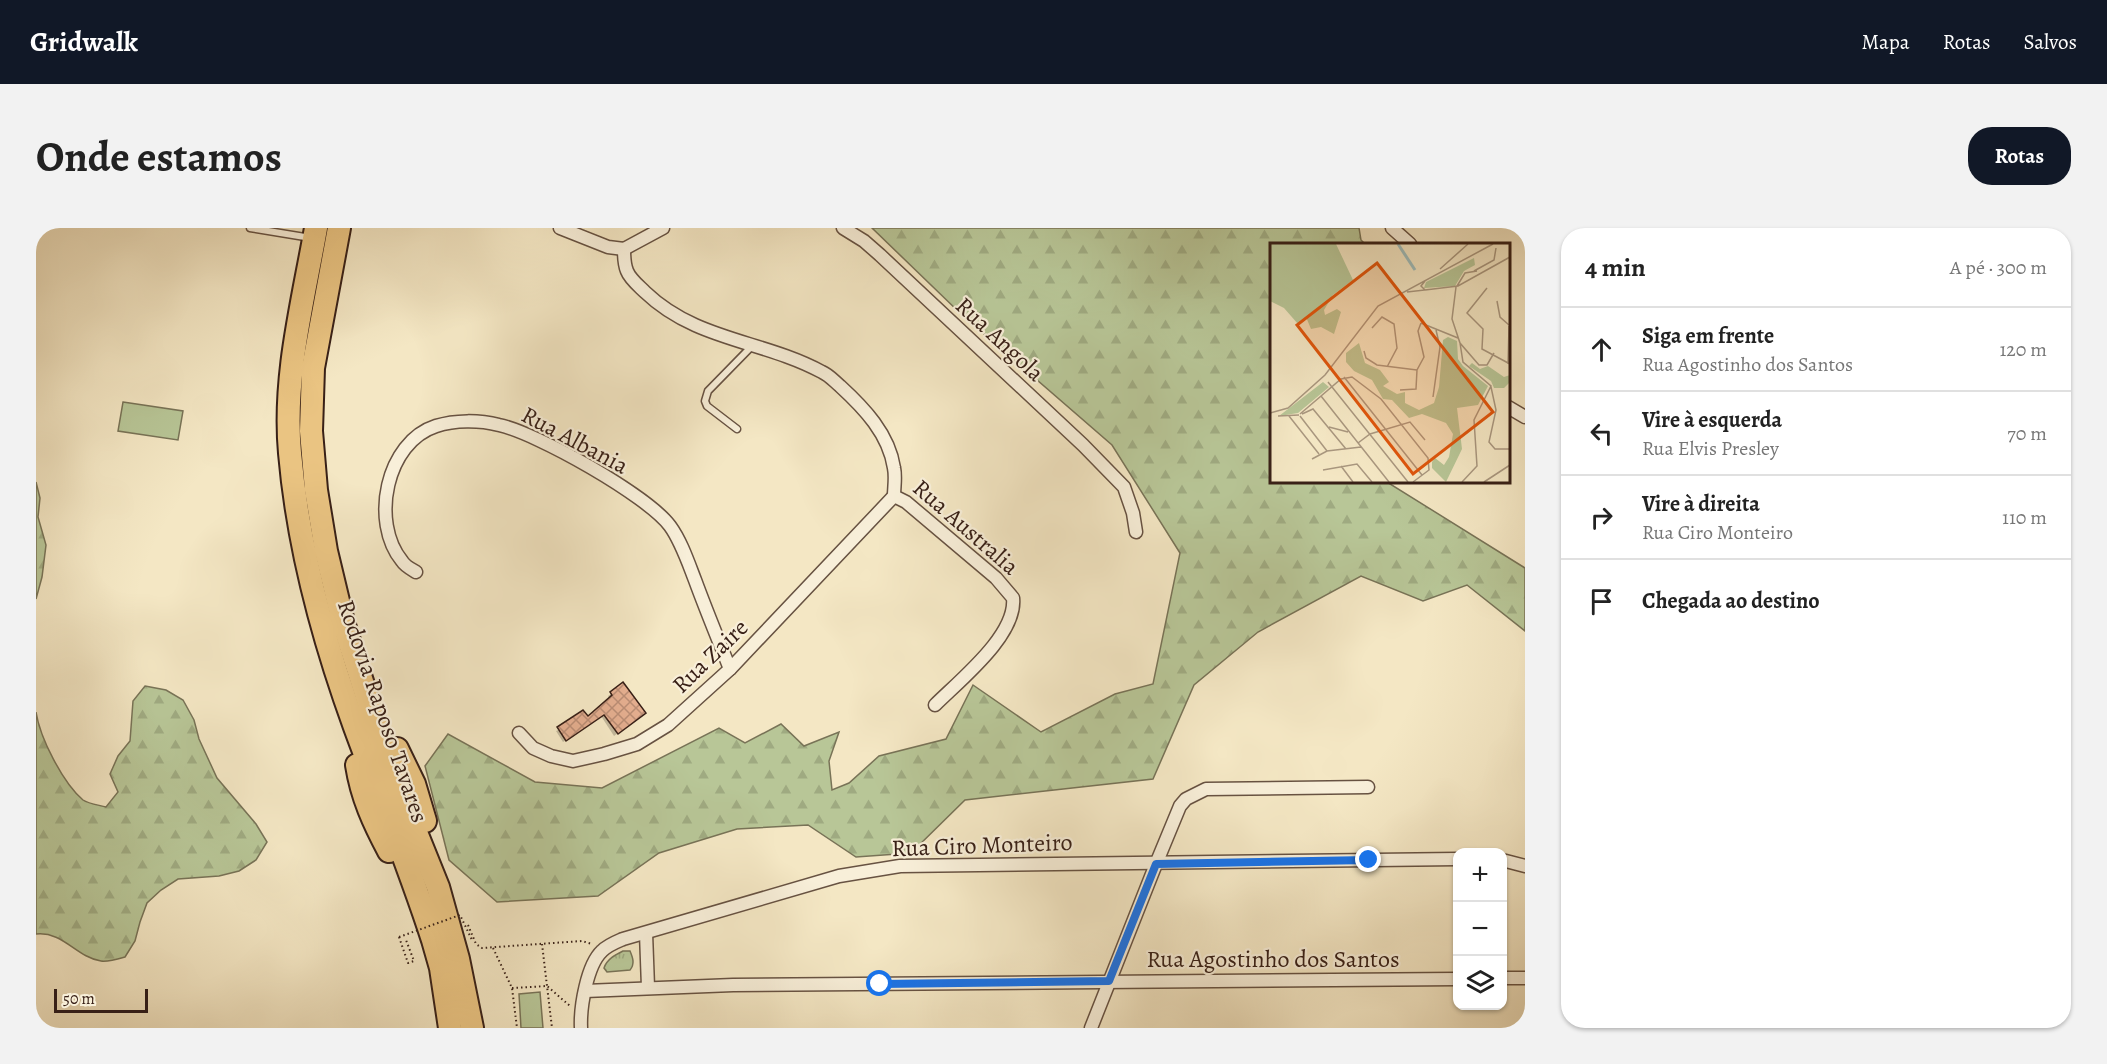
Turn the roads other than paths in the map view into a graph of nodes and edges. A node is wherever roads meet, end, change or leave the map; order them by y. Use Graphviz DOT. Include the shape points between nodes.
graph roads {
  1 [pos="250,228"];
  2 [pos="341,228"];
  3 [pos="560,228"];
  4 [pos="663,228"];
  5 [pos="843,228"];
  6 [pos="1392,228"];
  7 [pos="315,233"];
  8 [pos="1409,243"];
  9 [pos="624,249"];
  10 [pos="752,346"];
  11 [pos="1510,408"];
  12 [pos="1525,417"];
  13 [pos="737,429"];
  14 [pos="894,496"];
  15 [pos="1136,532"];
  16 [pos="416,572"];
  17 [pos="730,669"];
  18 [pos="935,705"];
  19 [pos="363,719"];
  20 [pos="519,733"];
  21 [pos="1368,787"];
  22 [pos="1453,859"];
  23 [pos="1507,861"];
  24 [pos="1156,864"];
  25 [pos="1525,866"];
  26 [pos="646,933"];
  27 [pos="458,959"];
  28 [pos="1507,978"];
  29 [pos="1525,978"];
  30 [pos="1453,979"];
  31 [pos="1109,981"];
  32 [pos="648,987"];
  33 [pos="585,991"];
  34 [pos="581,1022"];
  35 [pos="450,1028"];
  36 [pos="472,1028"];
  37 [pos="479,1028"];
  38 [pos="1091,1028"];
  1 -- 7 [label="lane"];
  2 -- 19 [label="highway, Rodovia Raposo Tavares" via="313,368 311,431 326,551"];
  3 -- 9 [label="street" via="608,247"];
  4 -- 9 [label="street"];
  5 -- 15 [label="street, Rua Angola" via="888,263 1124,487"];
  6 -- 8 [label="street"];
  7 -- 19 [label="highway, Rodovia Raposo Tavares" via="292,365 289,452 306,555 332,661"];
  9 -- 10 [label="street, Rua Australia" via="629,276 660,306 702,329"];
  10 -- 13 [label="lane" via="705,396 706,406"];
  10 -- 14 [label="street, Rua Australia" via="824,372 867,412 882,435 894,468"];
  11 -- 12 [label="street"];
  14 -- 17 [label="street, Rua Zaire"];
  14 -- 18 [label="street, Rua Australia" via="996,578 1013,598 1013,614 1007,627"];
  16 -- 17 [label="street, Rua Albania" via="402,563 385,522 386,495 398,458 413,438 433,427 453,422 499,425 536,439 608,478 660,514 672,528"];
  17 -- 20 [label="street, Rua Zaire" via="668,725 638,744 573,761 533,748"];
  19 -- 27 [label="highway, Rodovia Raposo Tavares" via="388,763 438,887"];
  19 -- 35 [label="highway, Rodovia Raposo Tavares" via="441,968"];
  21 -- 24 [label="street" via="1206,789 1185,799 1180,806"];
  22 -- 24 [label="street, Rua Ciro Monteiro"];
  23 -- 25 [label="street"];
  24 -- 26 [label="street, Rua Ciro Monteiro" via="900,866 839,876"];
  24 -- 31 [label="street"];
  26 -- 32 [label="street"];
  26 -- 33 [label="street, Rua Ciro Monteiro" via="623,939 602,951 594,962"];
  27 -- 36 [label="highway, Rodovia Raposo Tavares"];
  27 -- 37 [label="highway"];
  28 -- 29 [label="street"];
  30 -- 31 [label="street, Rua Agostinho dos Santos"];
  31 -- 32 [label="street, Rua Agostinho dos Santos"];
  31 -- 38 [label="street"];
  32 -- 33 [label="street, Rua Agostinho dos Santos"];
  33 -- 34 [label="street"];
}
